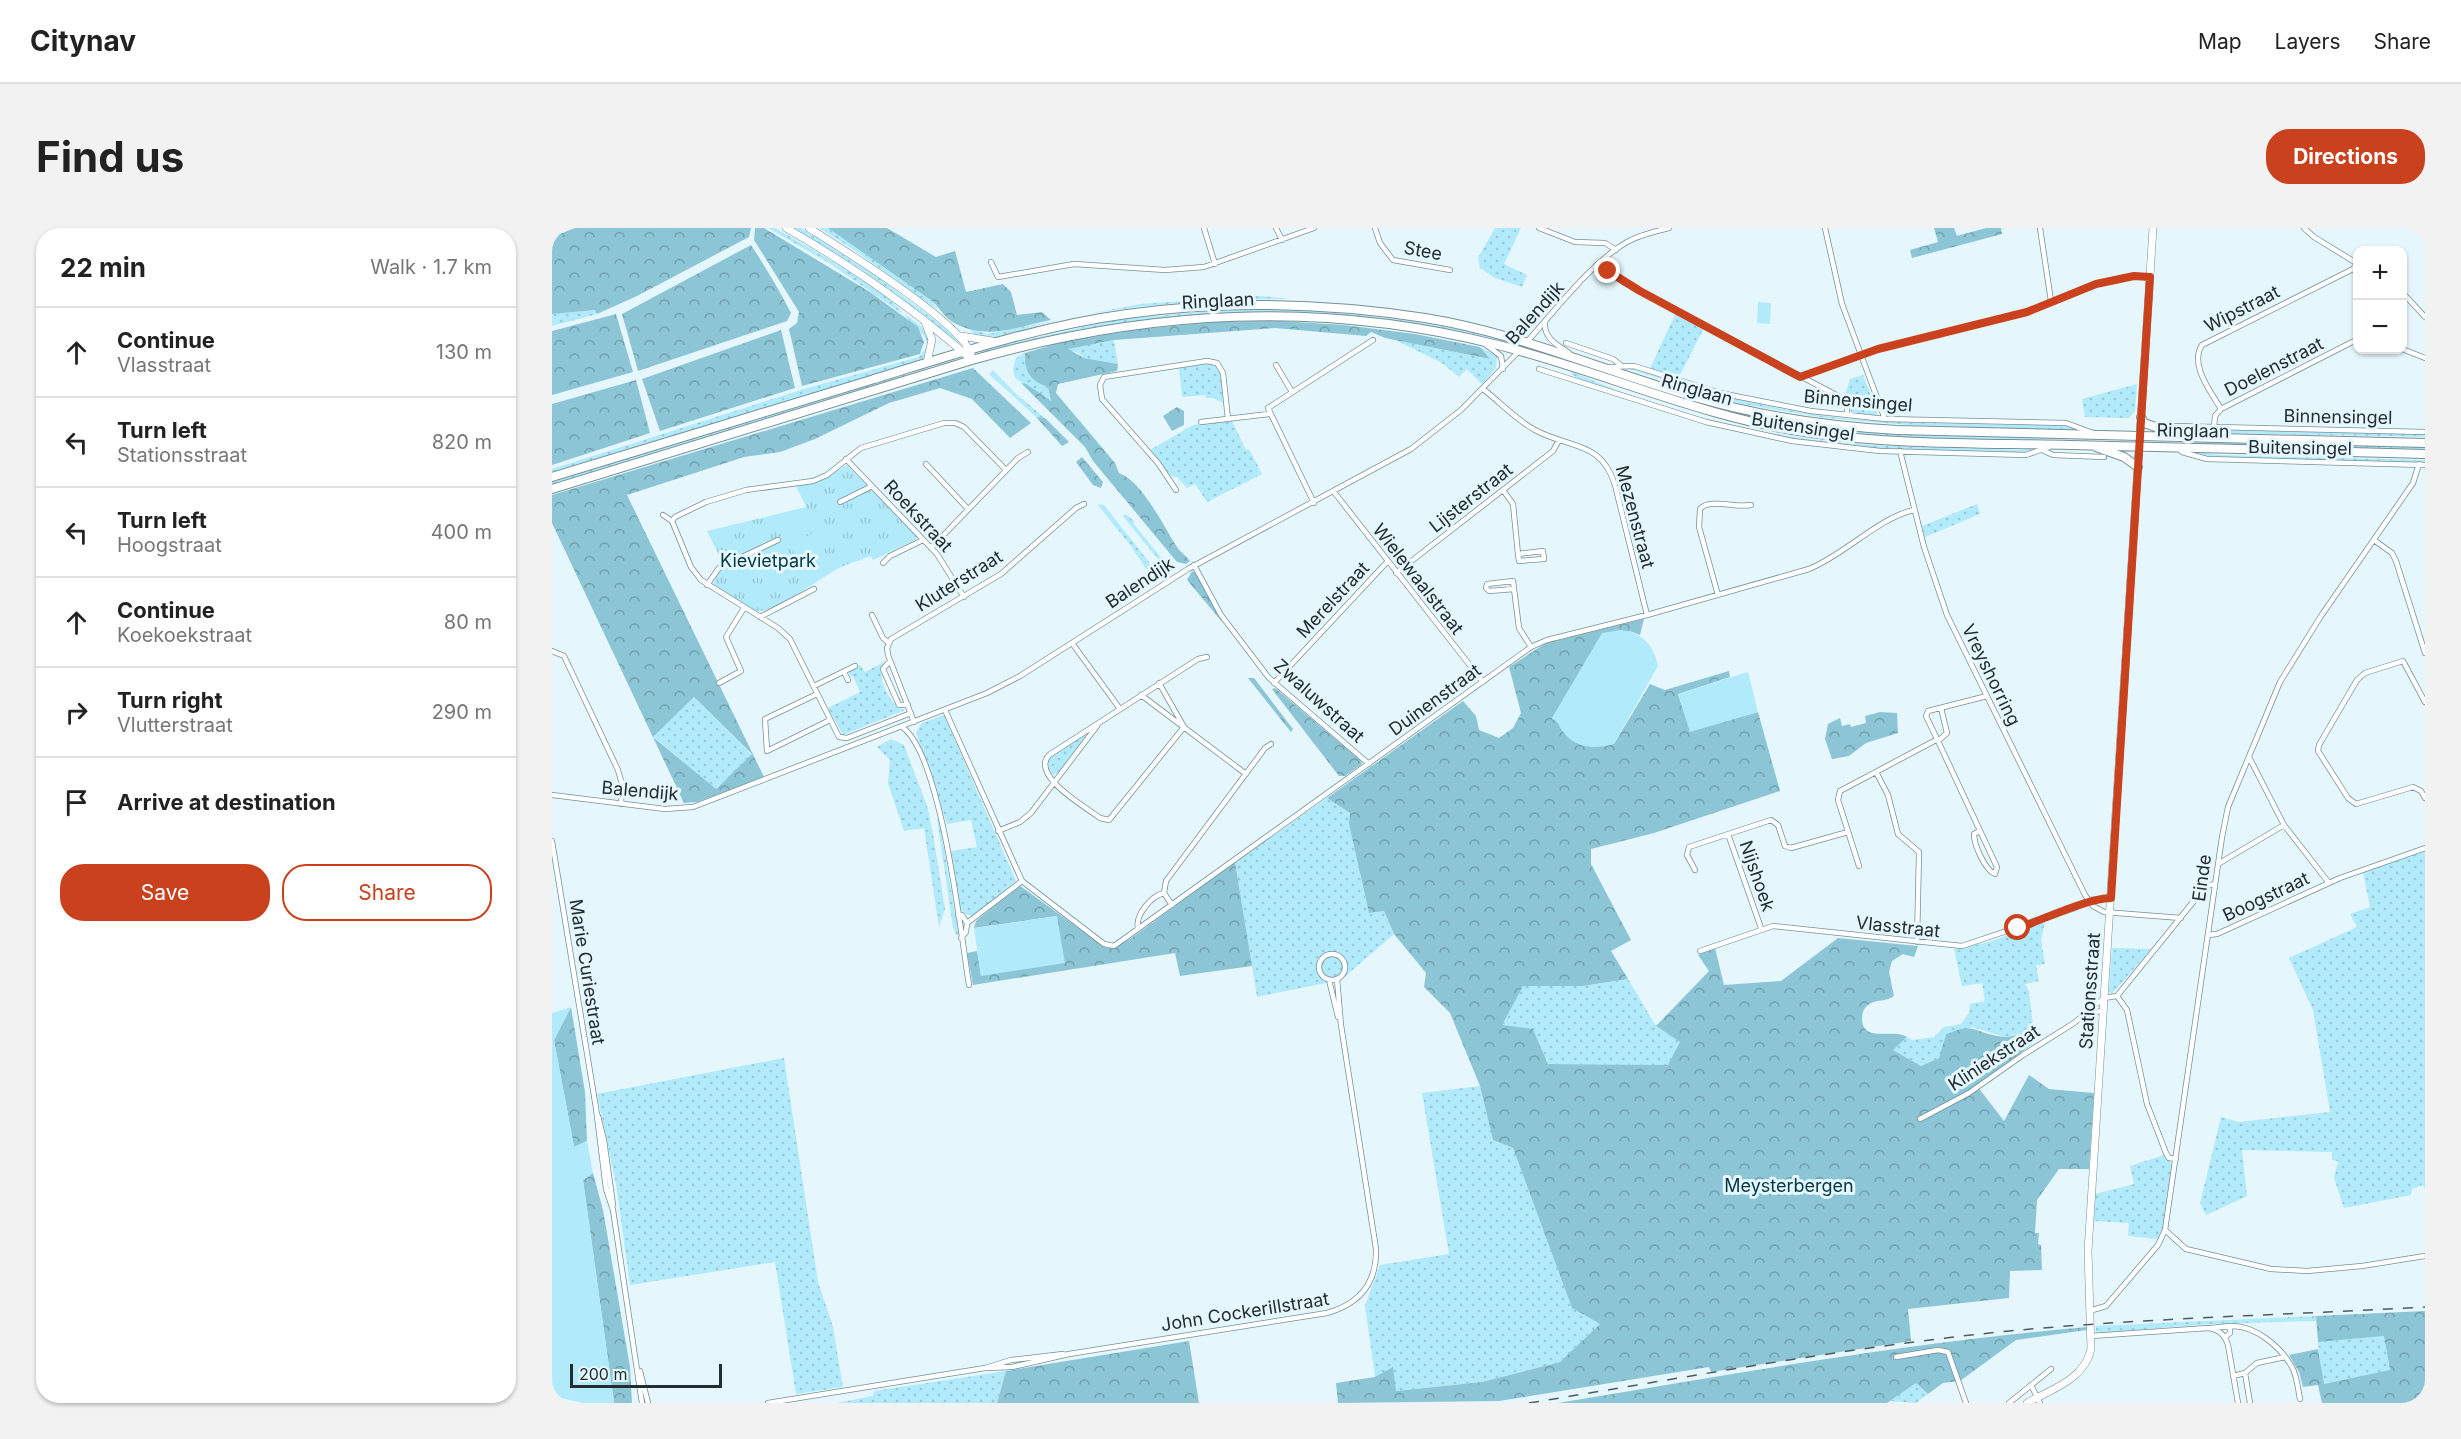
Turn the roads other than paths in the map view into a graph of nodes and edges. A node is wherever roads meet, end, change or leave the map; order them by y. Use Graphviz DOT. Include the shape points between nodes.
graph roads {
  1 [pos="786,228"];
  2 [pos="809,228"];
  3 [pos="1204,228"];
  4 [pos="1276,228"];
  5 [pos="1314,228"];
  6 [pos="1375,228"];
  7 [pos="1539,228"];
  8 [pos="1669,228"];
  9 [pos="1825,228"];
  10 [pos="2040,228"];
  11 [pos="2153,228"];
  12 [pos="2304,228"];
  13 [pos="1282,240"];
  14 [pos="1616,250"];
  15 [pos="2353,261"];
  16 [pos="991,262"];
  17 [pos="1601,263"];
  18 [pos="1215,264"];
  19 [pos="2353,269"];
  20 [pos="1450,270"];
  21 [pos="2150,277"];
  22 [pos="2407,297"];
  23 [pos="2051,301"];
  24 [pos="2425,317"];
  25 [pos="924,320"];
  26 [pos="1545,323"];
  27 [pos="958,335"];
  28 [pos="1372,340"];
  29 [pos="1000,341"];
  30 [pos="1484,342"];
  31 [pos="1526,342"];
  32 [pos="2353,342"];
  33 [pos="1566,343"];
  34 [pos="966,351"];
  35 [pos="1519,351"];
  36 [pos="2407,351"];
  37 [pos="1860,355"];
  38 [pos="1571,356"];
  39 [pos="2425,358"];
  40 [pos="972,360"];
  41 [pos="1552,361"];
  42 [pos="927,362"];
  43 [pos="1276,364"];
  44 [pos="1622,366"];
  45 [pos="1606,367"];
  46 [pos="1503,369"];
  47 [pos="1539,369"];
  48 [pos="1568,376"];
  49 [pos="1800,377"];
  50 [pos="1484,389"];
  51 [pos="1292,392"];
  52 [pos="2220,409"];
  53 [pos="1269,414"];
  54 [pos="1847,416"];
  55 [pos="2141,417"];
  56 [pos="1228,419"];
  57 [pos="1885,419"];
  58 [pos="1201,422"];
  59 [pos="2175,426"];
  60 [pos="2214,427"];
  61 [pos="2425,432"];
  62 [pos="2095,435"];
  63 [pos="2139,436"];
  64 [pos="2176,437"];
  65 [pos="2206,438"];
  66 [pos="1559,440"];
  67 [pos="2425,443"];
  68 [pos="2054,445"];
  69 [pos="2094,445"];
  70 [pos="2139,447"];
  71 [pos="2178,448"];
  72 [pos="2042,450"];
  73 [pos="1900,451"];
  74 [pos="1028,452"];
  75 [pos="2425,454"];
  76 [pos="2103,457"];
  77 [pos="846,459"];
  78 [pos="926,464"];
  79 [pos="2418,464"];
  80 [pos="2425,465"];
  81 [pos="2138,467"];
  82 [pos="1006,470"];
  83 [pos="552,477"];
  84 [pos="1178,480"];
  85 [pos="1172,482"];
  86 [pos="872,486"];
  87 [pos="552,489"];
  88 [pos="1176,490"];
  89 [pos="1503,490"];
  90 [pos="1334,492"];
  91 [pos="840,502"];
  92 [pos="1314,502"];
  93 [pos="1084,504"];
  94 [pos="1751,504"];
  95 [pos="968,509"];
  96 [pos="1914,510"];
  97 [pos="663,515"];
  98 [pos="672,521"];
  99 [pos="778,540"];
  100 [pos="923,540"];
  101 [pos="2373,540"];
  102 [pos="931,548"];
  103 [pos="1518,554"];
  104 [pos="1388,562"];
  105 [pos="883,563"];
  106 [pos="1194,565"];
  107 [pos="1396,573"];
  108 [pos="707,585"];
  109 [pos="814,589"];
  110 [pos="1514,589"];
  111 [pos="1718,595"];
  112 [pos="964,597"];
  113 [pos="744,608"];
  114 [pos="872,615"];
  115 [pos="1647,615"];
  116 [pos="760,617"];
  117 [pos="889,643"];
  118 [pos="1072,643"];
  119 [pos="1531,647"];
  120 [pos="552,651"];
  121 [pos="2425,653"];
  122 [pos="1207,657"];
  123 [pos="890,661"];
  124 [pos="855,666"];
  125 [pos="844,672"];
  126 [pos="848,680"];
  127 [pos="1483,682"];
  128 [pos="719,683"];
  129 [pos="1159,683"];
  130 [pos="1274,683"];
  131 [pos="814,687"];
  132 [pos="818,694"];
  133 [pos="1141,695"];
  134 [pos="1987,696"];
  135 [pos="2425,702"];
  136 [pos="908,705"];
  137 [pos="1941,708"];
  138 [pos="1120,709"];
  139 [pos="945,710"];
  140 [pos="910,713"];
  141 [pos="830,720"];
  142 [pos="914,722"];
  143 [pos="1100,722"];
  144 [pos="902,726"];
  145 [pos="1184,728"];
  146 [pos="842,738"];
  147 [pos="1937,741"];
  148 [pos="1271,744"];
  149 [pos="842,750"];
  150 [pos="2248,756"];
  151 [pos="1369,764"];
  152 [pos="1876,772"];
  153 [pos="1246,774"];
  154 [pos="1054,783"];
  155 [pos="552,795"];
  156 [pos="2425,798"];
  157 [pos="621,804"];
  158 [pos="2284,825"];
  159 [pos="998,831"];
  160 [pos="1980,831"];
  161 [pos="1848,832"];
  162 [pos="1728,834"];
  163 [pos="552,841"];
  164 [pos="2425,848"];
  165 [pos="2218,864"];
  166 [pos="1859,866"];
  167 [pos="1695,870"];
  168 [pos="1022,881"];
  169 [pos="2329,883"];
  170 [pos="2215,884"];
  171 [pos="1164,893"];
  172 [pos="2111,898"];
  173 [pos="2089,900"];
  174 [pos="1172,905"];
  175 [pos="2110,912"];
  176 [pos="958,915"];
  177 [pos="2181,918"];
  178 [pos="967,923"];
  179 [pos="1761,928"];
  180 [pos="1138,929"];
  181 [pos="2208,935"];
  182 [pos="961,938"];
  183 [pos="1917,942"];
  184 [pos="1700,951"];
  185 [pos="1329,980"];
  186 [pos="1337,980"];
  187 [pos="969,985"];
  188 [pos="2117,996"];
  189 [pos="2104,998"];
  190 [pos="2103,1010"];
  191 [pos="2081,1018"];
  192 [pos="1341,1025"];
  193 [pos="1920,1119"];
  194 [pos="2176,1159"];
  195 [pos="2165,1230"];
  196 [pos="2425,1256"];
  197 [pos="2090,1311"];
  198 [pos="2230,1326"];
  199 [pos="2211,1328"];
  200 [pos="2091,1336"];
  201 [pos="2225,1337"];
  202 [pos="1896,1357"];
  203 [pos="2285,1357"];
  204 [pos="638,1362"];
  205 [pos="2051,1369"];
  206 [pos="2245,1373"];
  207 [pos="2233,1376"];
  208 [pos="2031,1385"];
  209 [pos="2300,1399"];
  210 [pos="2039,1400"];
  211 [pos="552,1402"];
  212 [pos="558,1403"];
  213 [pos="642,1403"];
  214 [pos="648,1403"];
  215 [pos="768,1403"];
  216 [pos="1966,1403"];
  217 [pos="2009,1403"];
  218 [pos="2027,1403"];
  219 [pos="2238,1403"];
  220 [pos="2250,1403"];
  1 -- 25 [label="main road"];
  2 -- 27 [label="main road, Ringlaan" via="904,291"];
  3 -- 18 [label="street"];
  4 -- 13 [label="street"];
  5 -- 13 [label="street"];
  6 -- 20 [label="street, Stee" via="1385,252 1397,262"];
  7 -- 14 [label="street" via="1575,242 1605,243"];
  8 -- 14 [label="street, Balendijk" via="1632,240"];
  9 -- 37 [label="street" via="1842,304"];
  10 -- 23 [label="street"];
  11 -- 21 [label="main road, Stationsstraat"];
  12 -- 15 [label="street"];
  13 -- 18 [label="street"];
  14 -- 17 [label="street, Balendijk"];
  16 -- 18 [label="street" via="998,277 1009,278 1074,264 1165,270"];
  17 -- 26 [label="street, Balendijk"];
  17 -- 49 [label="street" via="1623,282"];
  19 -- 52 [label="street, Wipstraat" via="2202,345 2198,365"];
  21 -- 23 [label="street" via="2109,280"];
  21 -- 55 [label="main road, Stationsstraat"];
  22 -- 24 [label="street"];
  23 -- 37 [label="street" via="2000,320"];
  25 -- 34 [label="main road"];
  25 -- 42 [label="main road" via="932,336"];
  26 -- 31 [label="street, Balendijk"];
  26 -- 38 [label="street" via="1552,341"];
  27 -- 29 [label="main road, Ringlaan"];
  27 -- 34 [label="main road, Ringlaan"];
  28 -- 51 [label="street"];
  29 -- 31 [label="highway, Ringlaan" via="1128,314 1282,304 1418,317"];
  29 -- 34 [label="highway, Ringlaan"];
  30 -- 35 [label="highway, Ringlaan"];
  30 -- 40 [label="highway, Ringlaan" via="1366,321 1241,316 1116,327"];
  30 -- 46 [label="street" via="1501,356"];
  31 -- 35 [label="street, Balendijk"];
  31 -- 38 [label="highway, Ringlaan"];
  32 -- 52 [label="street, Doelenstraat"];
  33 -- 44 [label="street, Binnensingel" via="1613,359"];
  34 -- 40 [label="main road, Ringlaan"];
  34 -- 42 [label="highway"];
  35 -- 41 [label="highway, Ringlaan"];
  35 -- 46 [label="street, Balendijk"];
  36 -- 39 [label="street"];
  37 -- 49 [label="street"];
  37 -- 57 [label="street"];
  38 -- 45 [label="highway, Ringlaan"];
  40 -- 87 [label="highway"];
  41 -- 48 [label="street, Buitensingel"];
  41 -- 68 [label="highway, Ringlaan" via="1696,408 1781,428 1868,439"];
  42 -- 83 [label="highway"];
  43 -- 51 [label="street"];
  44 -- 45 [label="street, Binnensingel"];
  44 -- 54 [label="street, Binnensingel" via="1634,366 1749,400"];
  45 -- 62 [label="highway, Ringlaan" via="1697,398 1800,421 1897,430"];
  46 -- 50 [label="street, Balendijk"];
  47 -- 48 [label="street, Buitensingel"];
  48 -- 73 [label="street, Buitensingel" via="1735,430 1822,446"];
  49 -- 54 [label="street" via="1844,401"];
  50 -- 66 [label="street, Mezenstraat" via="1527,425"];
  50 -- 90 [label="street, Balendijk" via="1411,449"];
  51 -- 53 [label="street" via="1269,406"];
  52 -- 60 [label="street, Doelenstraat"];
  53 -- 56 [label="street"];
  53 -- 92 [label="street"];
  54 -- 57 [label="street, Binnensingel"];
  55 -- 63 [label="main road, Stationsstraat"];
  55 -- 64 [label="highway" via="2145,423"];
  56 -- 58 [label="street"];
  56 -- 85 [label="street" via="1223,373 1217,363 1208,361 1104,377 1100,386 1102,399"];
  57 -- 62 [label="street, Binnensingel" via="2066,423"];
  59 -- 60 [label="street, Binnensingel"];
  60 -- 61 [label="street, Binnensingel"];
  60 -- 65 [label="street"];
  62 -- 63 [label="highway, Ringlaan"];
  63 -- 64 [label="highway, Ringlaan"];
  63 -- 70 [label="main road, Stationsstraat"];
  64 -- 65 [label="highway, Ringlaan"];
  65 -- 67 [label="highway, Ringlaan"];
  66 -- 89 [label="street, Lijsterstraat" via="1553,451"];
  66 -- 115 [label="street, Mezenstraat" via="1595,453 1608,465"];
  68 -- 69 [label="highway, Ringlaan"];
  68 -- 72 [label="street, Buitensingel"];
  69 -- 70 [label="highway, Ringlaan"];
  69 -- 81 [label="highway"];
  70 -- 71 [label="highway, Ringlaan"];
  70 -- 81 [label="main road, Stationsstraat"];
  71 -- 75 [label="highway, Ringlaan"];
  71 -- 79 [label="street, Buitensingel" via="2207,459"];
  72 -- 73 [label="street, Buitensingel" via="2026,455"];
  72 -- 76 [label="street, Buitensingel" via="2053,456"];
  73 -- 96 [label="street, Vreyshorring"];
  74 -- 82 [label="street"];
  77 -- 82 [label="street" via="861,448 950,422 964,427"];
  77 -- 86 [label="street, Roekstraat"];
  77 -- 98 [label="street" via="813,481 722,496"];
  78 -- 95 [label="street"];
  79 -- 80 [label="street, Buitensingel"];
  79 -- 101 [label="street, Einde" via="2413,483"];
  81 -- 172 [label="main road, Stationsstraat"];
  82 -- 95 [label="street"];
  84 -- 85 [label="street"];
  85 -- 88 [label="street"];
  86 -- 91 [label="street"];
  86 -- 100 [label="street, Roekstraat"];
  89 -- 103 [label="street" via="1512,501"];
  89 -- 107 [label="street, Lijsterstraat"];
  90 -- 92 [label="street, Balendijk"];
  90 -- 104 [label="street, Wielewaalstraat"];
  92 -- 106 [label="street, Balendijk"];
  93 -- 112 [label="street, Kluterstraat" via="1001,574"];
  94 -- 111 [label="street" via="1708,504 1700,510 1700,532"];
  95 -- 102 [label="street"];
  96 -- 111 [label="street, Duinenstraat" via="1899,514 1818,565"];
  96 -- 134 [label="street, Vreyshorring" via="1941,601"];
  97 -- 98 [label="street"];
  98 -- 108 [label="street" via="691,567"];
  99 -- 108 [label="street" via="719,568"];
  100 -- 102 [label="street, Roekstraat"];
  100 -- 105 [label="street"];
  101 -- 121 [label="street" via="2392,553 2396,561"];
  101 -- 150 [label="street, Einde" via="2289,666"];
  102 -- 112 [label="street, Roekstraat"];
  103 -- 103 [label="street" via="1519,561 1544,559 1543,551"];
  104 -- 107 [label="street, Wielewaalstraat"];
  104 -- 130 [label="street, Merelstraat"];
  106 -- 118 [label="street, Balendijk"];
  106 -- 130 [label="street, Zwaluwstraat" via="1221,615"];
  107 -- 127 [label="street, Wielewaalstraat"];
  108 -- 113 [label="street"];
  109 -- 116 [label="street"];
  110 -- 110 [label="street" via="1514,581 1487,584 1486,588"];
  110 -- 119 [label="street" via="1519,628"];
  111 -- 115 [label="street, Duinenstraat"];
  112 -- 117 [label="street, Kluterstraat"];
  113 -- 116 [label="street"];
  113 -- 128 [label="street" via="726,637 741,671"];
  114 -- 117 [label="street"];
  115 -- 119 [label="street, Duinenstraat"];
  116 -- 131 [label="street" via="790,639"];
  117 -- 123 [label="street"];
  118 -- 138 [label="street"];
  118 -- 139 [label="street, Balendijk" via="1010,683"];
  119 -- 127 [label="street, Duinenstraat"];
  120 -- 157 [label="street" via="564,656 618,770"];
  122 -- 129 [label="street"];
  123 -- 136 [label="street"];
  123 -- 136 [label="street" via="883,669 899,705"];
  124 -- 125 [label="street"];
  125 -- 126 [label="street"];
  125 -- 131 [label="street"];
  127 -- 151 [label="street, Duinenstraat"];
  129 -- 133 [label="street"];
  129 -- 145 [label="street"];
  130 -- 151 [label="street, Zwaluwstraat"];
  131 -- 132 [label="street"];
  132 -- 141 [label="street"];
  132 -- 141 [label="street" via="765,719 767,751"];
  133 -- 138 [label="street"];
  133 -- 145 [label="street"];
  134 -- 137 [label="street"];
  134 -- 173 [label="street, Vreyshorring"];
  135 -- 156 [label="street" via="2403,661 2360,676 2318,751 2348,798 2356,804 2413,787"];
  136 -- 140 [label="street"];
  137 -- 147 [label="street" via="1947,733"];
  137 -- 147 [label="street" via="1928,711 1926,716"];
  138 -- 143 [label="street"];
  139 -- 142 [label="street, Balendijk"];
  139 -- 159 [label="street, Duinenstraat"];
  140 -- 142 [label="street"];
  140 -- 146 [label="street"];
  141 -- 146 [label="street"];
  142 -- 144 [label="street, Balendijk"];
  143 -- 154 [label="street"];
  143 -- 154 [label="street" via="1046,757 1044,767"];
  144 -- 149 [label="street, Balendijk"];
  144 -- 176 [label="street" via="914,739 933,790"];
  145 -- 153 [label="street"];
  145 -- 154 [label="street" via="1109,820 1100,818"];
  146 -- 149 [label="street"];
  147 -- 152 [label="street"];
  147 -- 160 [label="street"];
  148 -- 153 [label="street"];
  149 -- 157 [label="street, Balendijk" via="693,807 665,809"];
  150 -- 158 [label="street, Boogstraat"];
  150 -- 165 [label="street, Einde" via="2228,807"];
  151 -- 174 [label="street, Duinenstraat"];
  152 -- 161 [label="street" via="1838,794"];
  152 -- 183 [label="street" via="1888,795 1898,834 1919,852"];
  153 -- 171 [label="street" via="1166,881"];
  154 -- 159 [label="street" via="1027,817"];
  155 -- 157 [label="street, Balendijk"];
  158 -- 165 [label="street"];
  158 -- 169 [label="street, Boogstraat"];
  159 -- 168 [label="street, Duinenstraat"];
  160 -- 160 [label="street" via="1997,867 1995,874 1989,870 1974,840 1974,834"];
  161 -- 162 [label="street, Nijshoek" via="1791,848 1785,846 1774,820"];
  161 -- 166 [label="street"];
  162 -- 167 [label="street, Nijshoek" via="1689,847 1687,855"];
  162 -- 179 [label="street, Nijshoek"];
  163 -- 204 [label="street, Marie Curiestraat" via="606,1189 613,1210"];
  164 -- 169 [label="street"];
  165 -- 170 [label="street, Einde"];
  168 -- 178 [label="street"];
  168 -- 180 [label="street, Duinenstraat" via="1107,946 1114,946"];
  169 -- 181 [label="street, Boogstraat"];
  170 -- 177 [label="street" via="2206,886"];
  170 -- 181 [label="street, Einde"];
  171 -- 174 [label="street"];
  171 -- 180 [label="street" via="1155,896 1138,918"];
  172 -- 173 [label="street"];
  172 -- 175 [label="main road, Stationsstraat"];
  173 -- 175 [label="street" via="2093,906"];
  173 -- 183 [label="street, Vlasstraat" via="1968,944"];
  174 -- 180 [label="street, Duinenstraat"];
  175 -- 177 [label="street"];
  175 -- 189 [label="main road, Stationsstraat"];
  176 -- 178 [label="street"];
  176 -- 182 [label="street"];
  177 -- 188 [label="street"];
  178 -- 182 [label="street"];
  179 -- 183 [label="street, Vlasstraat" via="1773,926"];
  179 -- 184 [label="street, Vlasstraat"];
  181 -- 194 [label="street, Einde"];
  182 -- 187 [label="street"];
  185 -- 186 [label="street"];
  185 -- 186 [label="street, John Cockerillstraat" via="1322,976 1318,964 1331,954 1345,963 1344,973"];
  185 -- 192 [label="street, John Cockerillstraat"];
  186 -- 192 [label="street, John Cockerillstraat"];
  188 -- 189 [label="street"];
  188 -- 194 [label="street" via="2127,1010 2147,1104 2166,1153"];
  189 -- 190 [label="main road, Stationsstraat"];
  189 -- 191 [label="street, Kliniekstraat"];
  190 -- 191 [label="street, Kliniekstraat"];
  190 -- 197 [label="main road, Stationsstraat" via="2088,1251"];
  191 -- 193 [label="street, Kliniekstraat" via="1969,1093"];
  192 -- 215 [label="street, John Cockerillstraat" via="1376,1249 1375,1268 1363,1294 1347,1306 1327,1313 1020,1359"];
  194 -- 195 [label="street, Einde"];
  195 -- 196 [label="street" via="2186,1249 2271,1269 2307,1271 2394,1263"];
  195 -- 197 [label="street, Einde" via="2158,1245 2106,1306"];
  197 -- 200 [label="main road, Stationsstraat"];
  198 -- 199 [label="street"];
  198 -- 201 [label="street" via="2230,1334"];
  198 -- 203 [label="street" via="2255,1330"];
  199 -- 200 [label="street"];
  199 -- 201 [label="street"];
  200 -- 210 [label="main road, Stationsstraat" via="2085,1366"];
  201 -- 207 [label="street"];
  202 -- 216 [label="street" via="1948,1352"];
  203 -- 206 [label="street" via="2261,1362"];
  203 -- 209 [label="street" via="2293,1368"];
  204 -- 213 [label="street"];
  204 -- 214 [label="street"];
  205 -- 208 [label="street"];
  206 -- 207 [label="street"];
  206 -- 220 [label="street"];
  207 -- 219 [label="street"];
  208 -- 210 [label="street"];
  208 -- 217 [label="street"];
  210 -- 218 [label="main road, Stationsstraat"];
  211 -- 212 [label="street"];
}
